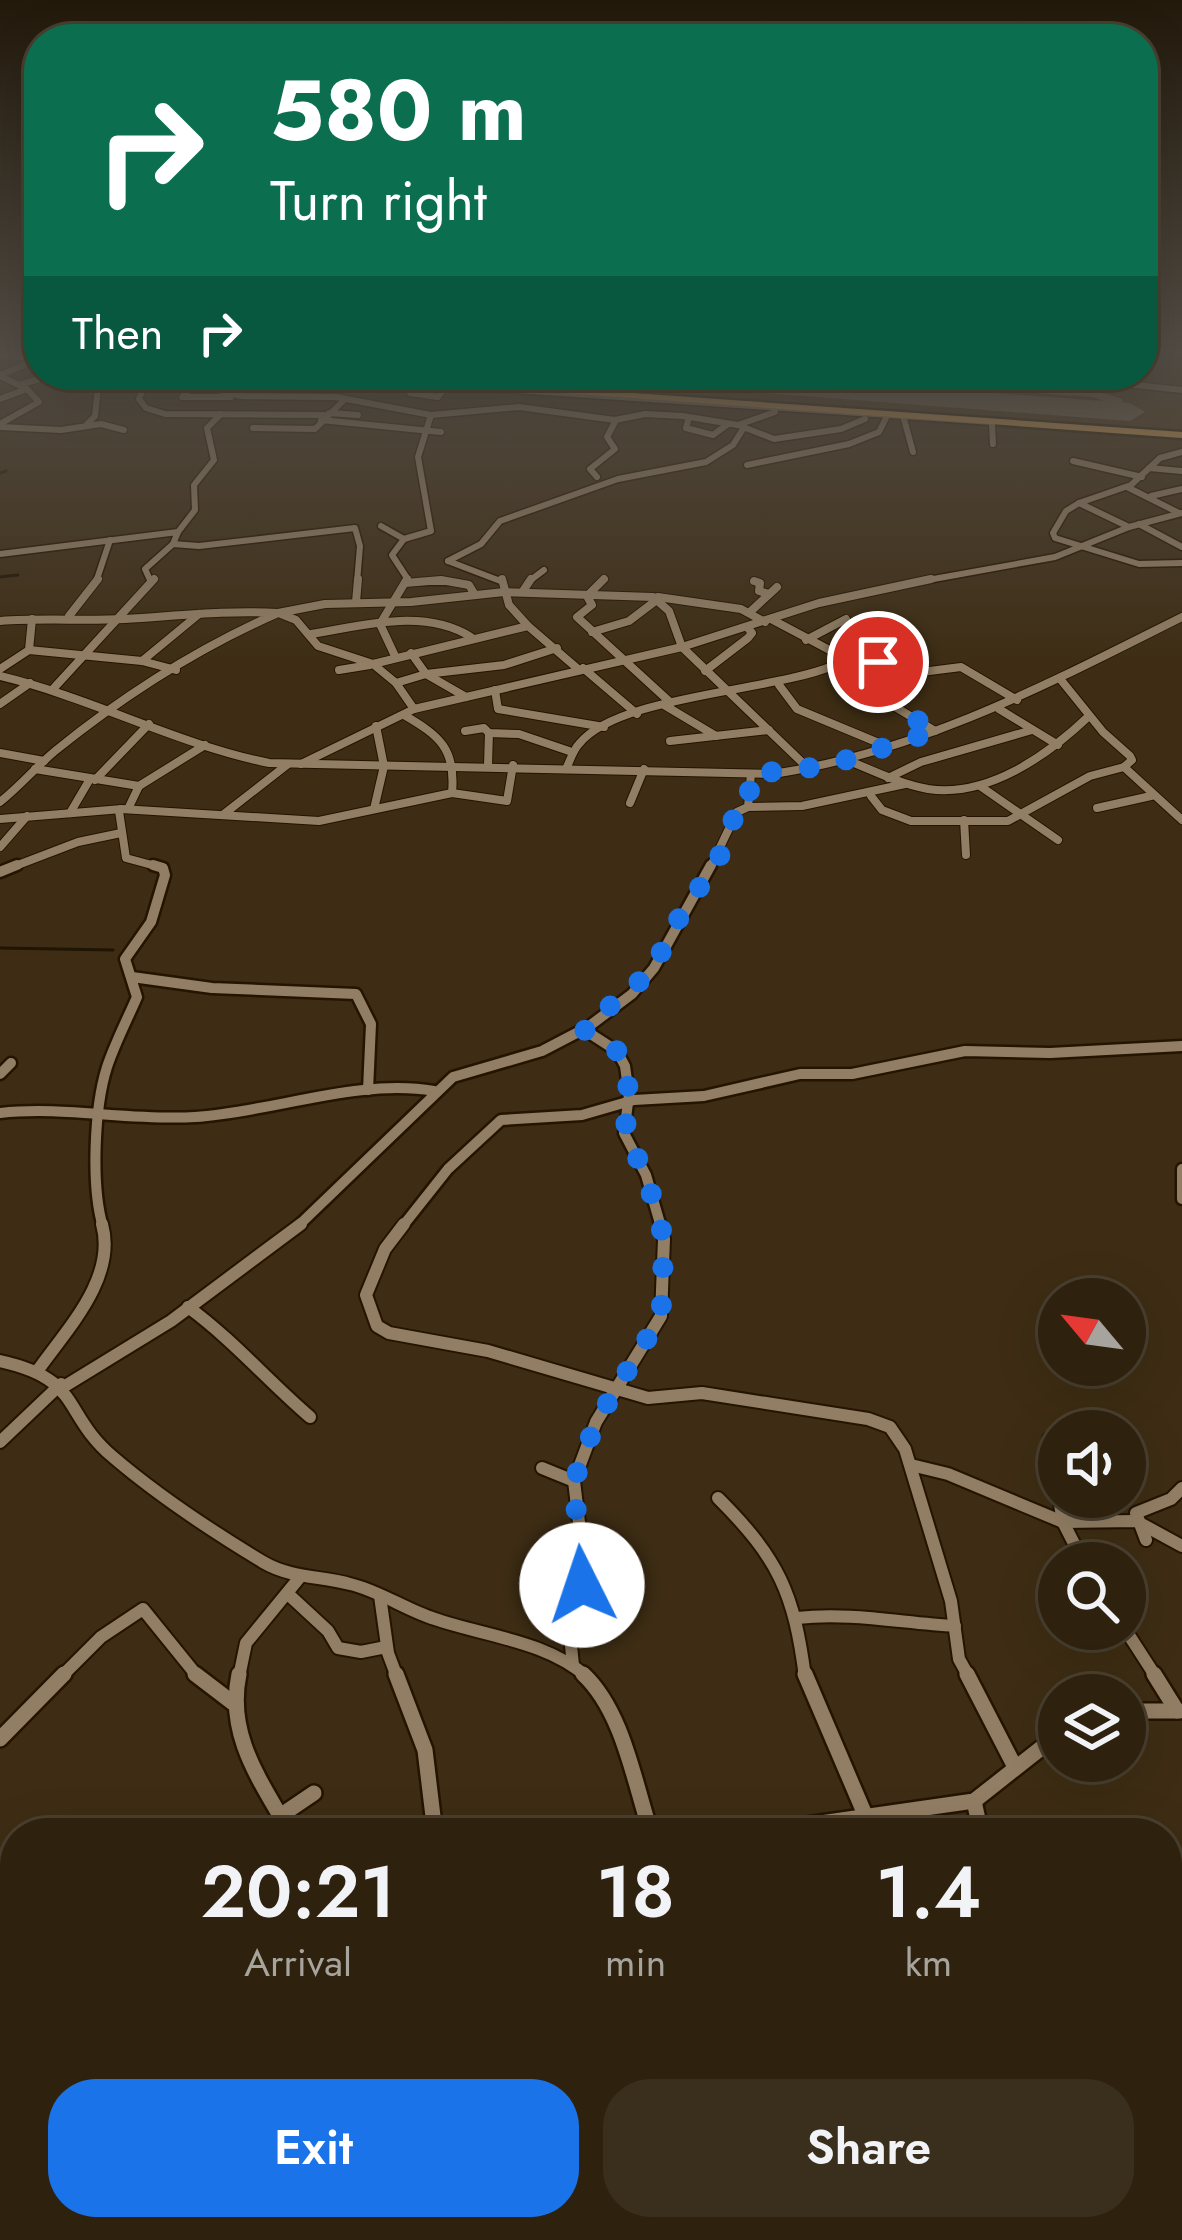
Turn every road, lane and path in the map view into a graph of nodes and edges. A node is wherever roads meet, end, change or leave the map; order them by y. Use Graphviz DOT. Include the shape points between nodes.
graph roads {
  1 [pos="213,457"];
  2 [pos="419,457"];
  3 [pos="606,457"];
  4 [pos="716,457"];
  5 [pos="787,457"];
  6 [pos="1165,457"];
  7 [pos="1072,461"];
  8 [pos="748,465"];
  9 [pos="1149,468"];
  10 [pos="1182,471"];
  11 [pos="597,477"];
  12 [pos="1142,477"];
  13 [pos="1127,487"];
  14 [pos="1182,488"];
  15 [pos="1151,496"];
  16 [pos="1079,503"];
  17 [pos="1181,513"];
  18 [pos="352,517"];
  19 [pos="381,526"];
  20 [pos="1134,526"];
  21 [pos="355,529"];
  22 [pos="178,532"];
  23 [pos="404,539"];
  24 [pos="110,540"];
  25 [pos="173,544"];
  26 [pos="1182,547"];
  27 [pos="1079,549"];
  28 [pos="0,554"];
  29 [pos="1182,563"];
  30 [pos="544,570"];
  31 [pos="891,570"];
  32 [pos="604,579"];
  33 [pos="754,581"];
  34 [pos="405,584"];
  35 [pos="907,584"];
  36 [pos="523,591"];
  37 [pos="504,592"];
  38 [pos="475,596"];
  39 [pos="587,596"];
  40 [pos="655,598"];
  41 [pos="356,602"];
  42 [pos="392,602"];
  43 [pos="200,612"];
  44 [pos="750,612"];
  45 [pos="278,613"];
  46 [pos="69,616"];
  47 [pos="1182,617"];
  48 [pos="120,619"];
  49 [pos="846,619"];
  50 [pos="32,620"];
  51 [pos="0,621"];
  52 [pos="768,621"];
  53 [pos="380,624"];
  54 [pos="528,626"];
  55 [pos="750,630"];
  56 [pos="592,632"];
  57 [pos="311,634"];
  58 [pos="471,637"];
  59 [pos="806,640"];
  60 [pos="766,641"];
  61 [pos="195,642"];
  62 [pos="682,647"];
  63 [pos="557,648"];
  64 [pos="210,649"];
  65 [pos="29,650"];
  66 [pos="831,650"];
  67 [pos="411,653"];
  68 [pos="394,656"];
  69 [pos="84,658"];
  70 [pos="719,658"];
  71 [pos="621,660"];
  72 [pos="142,662"];
  73 [pos="736,663"];
  74 [pos="373,664"];
  75 [pos="504,665"];
  76 [pos="580,668"];
  77 [pos="176,670"];
  78 [pos="339,670"];
  79 [pos="705,671"];
  80 [pos="0,673"];
  81 [pos="426,674"];
  82 [pos="882,677"];
  83 [pos="1061,680"];
  84 [pos="30,683"];
  85 [pos="396,683"];
  86 [pos="518,683"];
  87 [pos="779,686"];
  88 [pos="52,689"];
  89 [pos="495,690"];
  90 [pos="725,691"];
  91 [pos="466,697"];
  92 [pos="1017,700"];
  93 [pos="0,704"];
  94 [pos="667,704"];
  95 [pos="414,709"];
  96 [pos="999,709"];
  97 [pos="112,711"];
  98 [pos="637,714"];
  99 [pos="404,716"];
  100 [pos="1089,716"];
  101 [pos="149,724"];
  102 [pos="376,726"];
  103 [pos="604,727"];
  104 [pos="769,730"];
  105 [pos="1031,730"];
  106 [pos="465,731"];
  107 [pos="935,731"];
  108 [pos="489,733"];
  109 [pos="718,738"];
  110 [pos="670,741"];
  111 [pos="903,741"];
  112 [pos="205,745"];
  113 [pos="886,746"];
  114 [pos="1058,746"];
  115 [pos="569,751"];
  116 [pos="3,757"];
  117 [pos="847,760"];
  118 [pos="44,761"];
  119 [pos="921,762"];
  120 [pos="294,764"];
  121 [pos="455,765"];
  122 [pos="488,765"];
  123 [pos="513,765"];
  124 [pos="383,766"];
  125 [pos="1124,767"];
  126 [pos="566,769"];
  127 [pos="644,769"];
  128 [pos="809,769"];
  129 [pos="35,770"];
  130 [pos="751,774"];
  131 [pos="888,778"];
  132 [pos="92,779"];
  133 [pos="905,784"];
  134 [pos="140,786"];
  135 [pos="980,786"];
  136 [pos="452,793"];
  137 [pos="871,796"];
  138 [pos="1151,796"];
  139 [pos="0,802"];
  140 [pos="631,802"];
  141 [pos="748,807"];
  142 [pos="1097,808"];
  143 [pos="123,809"];
  144 [pos="374,809"];
  145 [pos="70,813"];
  146 [pos="224,814"];
  147 [pos="1023,814"];
  148 [pos="27,817"];
  149 [pos="0,819"];
  150 [pos="964,820"];
  151 [pos="1182,820"];
  152 [pos="121,833"];
  153 [pos="1058,840"];
  154 [pos="0,847"];
  155 [pos="966,855"];
  156 [pos="0,859"];
  157 [pos="22,863"];
  158 [pos="0,872"];
  159 [pos="132,977"];
  160 [pos="583,1029"];
  161 [pos="1182,1046"];
  162 [pos="11,1063"];
  163 [pos="0,1074"];
  164 [pos="368,1090"];
  165 [pos="434,1091"];
  166 [pos="628,1104"];
  167 [pos="4,1110"];
  168 [pos="102,1117"];
  169 [pos="1182,1169"];
  170 [pos="1182,1198"];
  171 [pos="188,1307"];
  172 [pos="0,1361"];
  173 [pos="38,1370"];
  174 [pos="63,1385"];
  175 [pos="614,1390"];
  176 [pos="310,1417"];
  177 [pos="0,1442"];
  178 [pos="911,1465"];
  179 [pos="542,1468"];
  180 [pos="574,1481"];
  181 [pos="1182,1488"];
  182 [pos="718,1498"];
  183 [pos="1062,1518"];
  184 [pos="1136,1521"];
  185 [pos="1063,1522"];
  186 [pos="1146,1540"];
  187 [pos="1073,1542"];
  188 [pos="1182,1546"];
  189 [pos="300,1577"];
  190 [pos="287,1594"];
  191 [pos="380,1596"];
  192 [pos="797,1618"];
  193 [pos="955,1626"];
  194 [pos="386,1647"];
  195 [pos="1139,1650"];
  196 [pos="573,1666"];
  197 [pos="233,1703"];
  198 [pos="1146,1711"];
  199 [pos="1180,1711"];
  200 [pos="0,1738"];
  201 [pos="1038,1750"];
  202 [pos="1015,1767"];
  203 [pos="314,1793"];
  204 [pos="974,1802"];
  205 [pos="284,1814"];
  206 [pos="866,1817"];
  207 [pos="285,1818"];
  208 [pos="433,1818"];
  209 [pos="644,1818"];
  210 [pos="859,1818"];
  211 [pos="978,1818"];
  1 -- 22 [label="street" via="194,485 195,510"];
  2 -- 23 [label="street" via="431,531"];
  3 -- 11 [label="street" via="590,469"];
  4 -- 37 [label="street" via="618,479 500,520 481,544 448,561 502,578"];
  5 -- 8 [label="street"];
  6 -- 9 [label="street"];
  7 -- 12 [label="street"];
  9 -- 10 [label="street"];
  9 -- 12 [label="street"];
  12 -- 13 [label="street"];
  13 -- 15 [label="street"];
  13 -- 16 [label="street"];
  14 -- 15 [label="street"];
  15 -- 17 [label="street"];
  16 -- 20 [label="street"];
  16 -- 27 [label="street" via="1053,532"];
  17 -- 20 [label="street"];
  18 -- 21 [label="street"];
  19 -- 23 [label="street"];
  20 -- 26 [label="street"];
  20 -- 27 [label="street"];
  21 -- 25 [label="street"];
  21 -- 41 [label="street"];
  22 -- 24 [label="street"];
  22 -- 25 [label="street"];
  23 -- 34 [label="street" via="392,555"];
  24 -- 28 [label="street"];
  24 -- 46 [label="street" via="101,575"];
  25 -- 48 [label="street" via="144,570 154,579"];
  27 -- 29 [label="street" via="1139,564"];
  27 -- 35 [label="street"];
  30 -- 36 [label="street"];
  31 -- 35 [label="street"];
  32 -- 39 [label="street"];
  33 -- 44 [label="street" via="773,590"];
  34 -- 38 [label="street" via="466,584"];
  34 -- 42 [label="street"];
  35 -- 52 [label="street"];
  36 -- 37 [label="street"];
  36 -- 39 [label="street"];
  37 -- 38 [label="street"];
  37 -- 54 [label="street"];
  38 -- 42 [label="street"];
  39 -- 40 [label="street"];
  39 -- 56 [label="street" via="592,605 577,617"];
  40 -- 44 [label="street"];
  40 -- 56 [label="street" via="629,620"];
  40 -- 62 [label="street"];
  41 -- 42 [label="street"];
  41 -- 45 [label="street"];
  42 -- 53 [label="street"];
  43 -- 45 [label="street"];
  43 -- 48 [label="street"];
  43 -- 72 [label="street"];
  44 -- 52 [label="street"];
  45 -- 57 [label="street"];
  45 -- 64 [label="street"];
  46 -- 48 [label="street"];
  46 -- 50 [label="street"];
  47 -- 83 [label="street"];
  48 -- 69 [label="street"];
  49 -- 59 [label="street"];
  50 -- 51 [label="street"];
  50 -- 65 [label="street"];
  52 -- 55 [label="street"];
  52 -- 59 [label="street"];
  53 -- 57 [label="street"];
  53 -- 58 [label="street" via="456,627"];
  53 -- 68 [label="street"];
  54 -- 58 [label="street"];
  54 -- 63 [label="street"];
  55 -- 60 [label="street"];
  55 -- 62 [label="street"];
  55 -- 70 [label="street"];
  56 -- 71 [label="street"];
  57 -- 74 [label="street" via="318,646"];
  58 -- 67 [label="street"];
  59 -- 66 [label="street"];
  61 -- 64 [label="street"];
  62 -- 71 [label="street"];
  62 -- 79 [label="street"];
  63 -- 75 [label="street"];
  63 -- 76 [label="street"];
  64 -- 77 [label="street"];
  65 -- 69 [label="street"];
  65 -- 80 [label="street"];
  66 -- 82 [label="street" via="871,656"];
  66 -- 87 [label="street" via="838,661 832,669"];
  67 -- 68 [label="street"];
  67 -- 81 [label="street"];
  68 -- 74 [label="street"];
  69 -- 72 [label="street"];
  69 -- 88 [label="street"];
  70 -- 73 [label="street"];
  70 -- 79 [label="street"];
  71 -- 76 [label="street"];
  71 -- 94 [label="street"];
  72 -- 77 [label="street"];
  74 -- 78 [label="street"];
  74 -- 85 [label="street"];
  75 -- 81 [label="street"];
  75 -- 86 [label="street"];
  76 -- 86 [label="street"];
  76 -- 98 [label="street"];
  77 -- 97 [label="street"];
  79 -- 90 [label="street"];
  80 -- 84 [label="street"];
  81 -- 85 [label="street"];
  81 -- 91 [label="street"];
  82 -- 92 [label="street" via="961,667"];
  82 -- 107 [label="street" via="878,691 887,702"];
  83 -- 92 [label="street"];
  83 -- 100 [label="street"];
  84 -- 88 [label="street"];
  84 -- 93 [label="street"];
  85 -- 95 [label="street"];
  86 -- 89 [label="street"];
  87 -- 90 [label="street"];
  87 -- 113 [label="street" via="797,709"];
  88 -- 97 [label="street"];
  89 -- 91 [label="street"];
  89 -- 103 [label="street" via="497,709"];
  90 -- 94 [label="street"];
  90 -- 104 [label="street"];
  91 -- 95 [label="street"];
  92 -- 96 [label="street"];
  94 -- 98 [label="street"];
  94 -- 109 [label="street"];
  95 -- 99 [label="street"];
  96 -- 105 [label="street"];
  96 -- 107 [label="street"];
  97 -- 101 [label="street"];
  97 -- 118 [label="street"];
  98 -- 103 [label="street"];
  99 -- 102 [label="street"];
  99 -- 121 [label="street" via="441,736"];
  100 -- 114 [label="street"];
  100 -- 125 [label="street" via="1131,758"];
  101 -- 112 [label="street"];
  101 -- 132 [label="street"];
  102 -- 120 [label="street"];
  102 -- 124 [label="street"];
  103 -- 115 [label="street"];
  104 -- 109 [label="street"];
  104 -- 128 [label="street"];
  105 -- 114 [label="street"];
  105 -- 119 [label="street"];
  106 -- 108 [label="street"];
  107 -- 111 [label="street"];
  108 -- 115 [label="street"];
  108 -- 122 [label="street"];
  109 -- 110 [label="street"];
  111 -- 113 [label="street"];
  111 -- 119 [label="street"];
  112 -- 120 [label="street"];
  112 -- 134 [label="street"];
  113 -- 117 [label="street"];
  114 -- 135 [label="street"];
  115 -- 126 [label="street"];
  116 -- 118 [label="street"];
  117 -- 128 [label="street"];
  117 -- 131 [label="street"];
  118 -- 129 [label="street"];
  119 -- 131 [label="street"];
  120 -- 124 [label="street"];
  120 -- 146 [label="street"];
  121 -- 122 [label="street"];
  121 -- 124 [label="street"];
  121 -- 136 [label="street"];
  122 -- 123 [label="street"];
  123 -- 126 [label="street"];
  123 -- 136 [label="street" via="506,801"];
  124 -- 144 [label="street"];
  125 -- 138 [label="street"];
  125 -- 147 [label="street" via="1090,776"];
  126 -- 127 [label="street"];
  127 -- 130 [label="street"];
  127 -- 140 [label="street"];
  128 -- 130 [label="street"];
  129 -- 132 [label="street"];
  129 -- 139 [label="street"];
  130 -- 141 [label="street"];
  131 -- 133 [label="street"];
  132 -- 134 [label="street"];
  132 -- 145 [label="street"];
  133 -- 135 [label="street"];
  133 -- 137 [label="street"];
  134 -- 143 [label="street"];
  135 -- 147 [label="street"];
  136 -- 144 [label="street"];
  137 -- 141 [label="street" via="778,811"];
  137 -- 150 [label="street" via="906,820"];
  138 -- 142 [label="street"];
  138 -- 151 [label="street"];
  141 -- 160 [label="street" via="736,812 719,858 653,970"];
  143 -- 145 [label="street"];
  143 -- 146 [label="street"];
  143 -- 152 [label="street"];
  144 -- 146 [label="street" via="319,821"];
  145 -- 148 [label="street"];
  147 -- 150 [label="street"];
  147 -- 153 [label="street"];
  148 -- 149 [label="street"];
  148 -- 154 [label="street"];
  150 -- 155 [label="street"];
  152 -- 157 [label="street"];
  152 -- 159 [label="street" via="126,858 165,870 151,922 125,959"];
  156 -- 157 [label="street"];
  157 -- 158 [label="street"];
  159 -- 164 [label="street" via="361,996 369,1013"];
  159 -- 168 [label="street" via="137,997 104,1077"];
  160 -- 165 [label="street" via="533,1054 472,1067"];
  160 -- 166 [label="street" via="620,1056"];
  161 -- 166 [label="street" via="963,1051"];
  162 -- 163 [label="street"];
  164 -- 165 [label="street"];
  164 -- 168 [label="street" via="276,1106"];
  165 -- 171 [label="street" via="327,1204"];
  166 -- 175 [label="street" via="625,1133 663,1232 663,1296 642,1353"];
  166 -- 175 [label="street" via="492,1126 385,1249 366,1295 372,1318 388,1334 488,1351"];
  167 -- 168 [label="street"];
  168 -- 173 [label="street" via="103,1260"];
  169 -- 170 [label="street"];
  171 -- 174 [label="street"];
  171 -- 176 [label="street"];
  172 -- 173 [label="street"];
  173 -- 174 [label="street"];
  174 -- 177 [label="street"];
  174 -- 189 [label="street" via="111,1456 241,1550"];
  175 -- 178 [label="street" via="658,1399 708,1394 868,1419 893,1429"];
  175 -- 180 [label="street"];
  178 -- 185 [label="street"];
  178 -- 193 [label="street"];
  179 -- 180 [label="street"];
  180 -- 196 [label="street" via="584,1564 570,1636"];
  181 -- 184 [label="street" via="1139,1511"];
  182 -- 192 [label="street" via="768,1552"];
  183 -- 185 [label="street"];
  184 -- 185 [label="street"];
  184 -- 186 [label="street"];
  184 -- 188 [label="street"];
  185 -- 187 [label="street"];
  189 -- 190 [label="street"];
  189 -- 191 [label="street"];
  190 -- 194 [label="street" via="338,1648"];
  190 -- 197 [label="street" via="246,1642"];
  191 -- 194 [label="street"];
  191 -- 196 [label="street"];
  192 -- 193 [label="street" via="843,1613"];
  192 -- 206 [label="street" via="805,1678"];
  193 -- 202 [label="street" via="966,1676"];
  194 -- 208 [label="street" via="419,1728"];
  195 -- 199 [label="street"];
  196 -- 209 [label="street" via="610,1711"];
  197 -- 200 [label="street" via="197,1677 143,1609 101,1637"];
  197 -- 205 [label="street" via="240,1743"];
  198 -- 199 [label="street"];
  201 -- 202 [label="street"];
  202 -- 204 [label="street"];
  203 -- 205 [label="street"];
  204 -- 206 [label="street"];
  204 -- 211 [label="street"];
  205 -- 207 [label="street"];
  206 -- 210 [label="street"];
}
